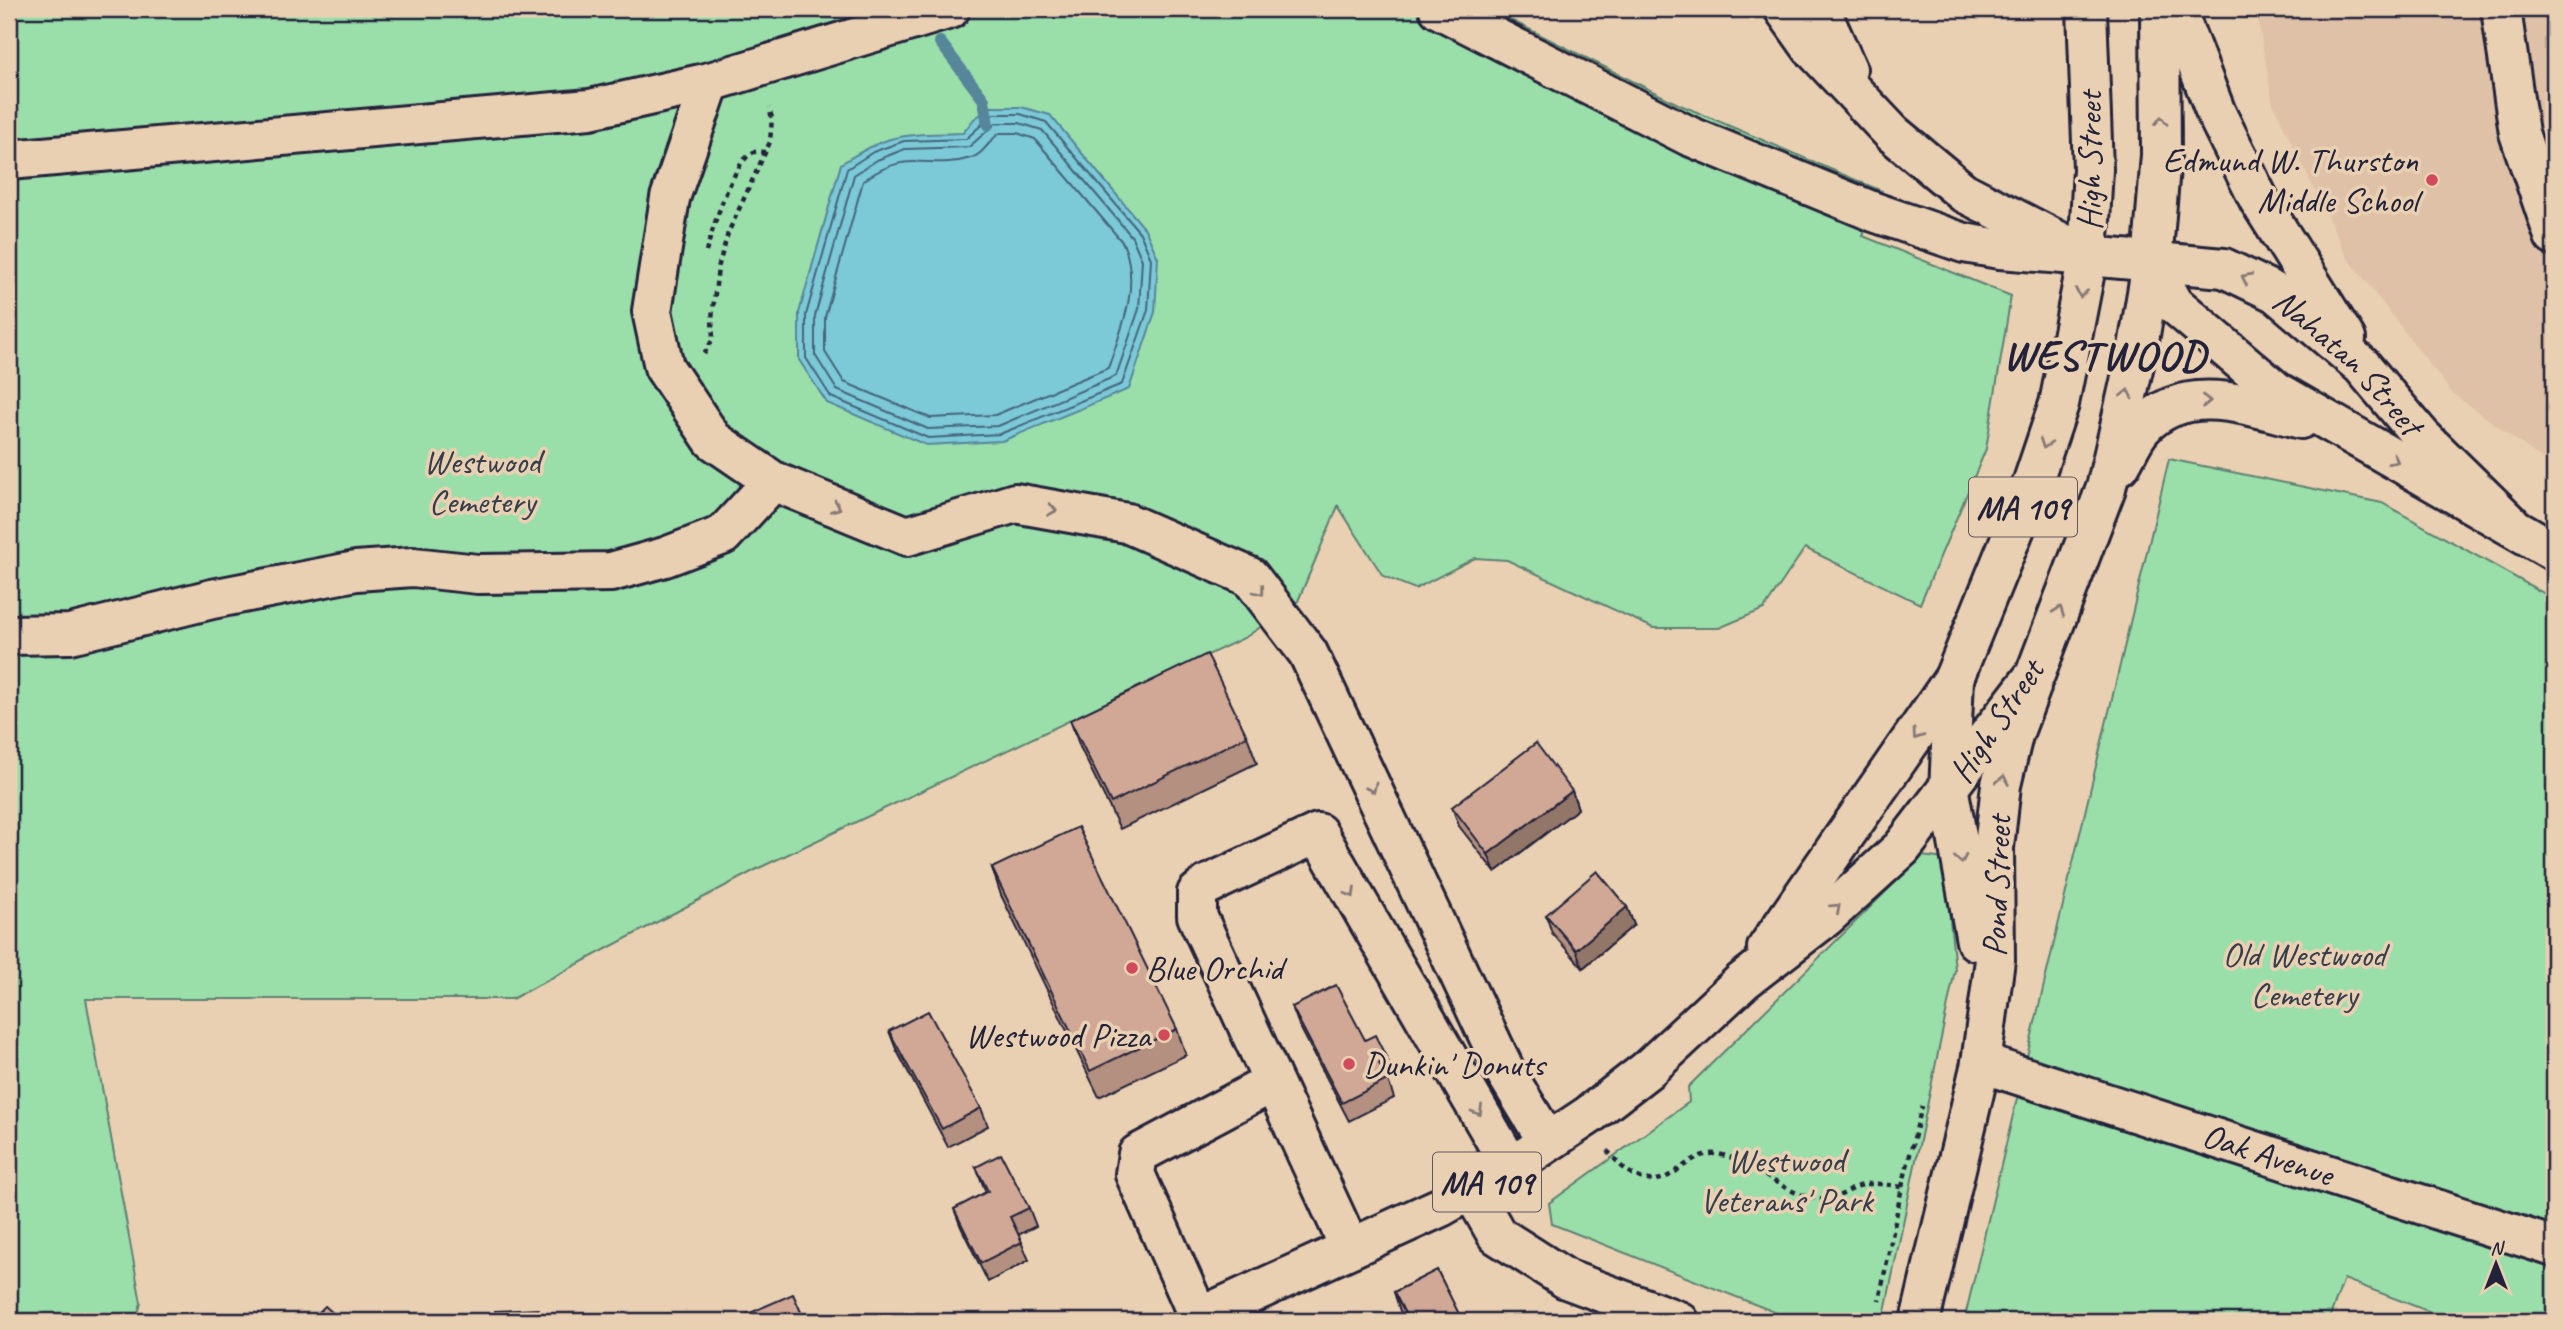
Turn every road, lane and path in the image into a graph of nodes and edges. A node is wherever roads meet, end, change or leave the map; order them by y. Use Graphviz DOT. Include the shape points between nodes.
graph roads {
  1 [pos="950,9"];
  2 [pos="1439,9"];
  3 [pos="1784,9"];
  4 [pos="1820,9"];
  5 [pos="2087,9"];
  6 [pos="2160,9"];
  7 [pos="2176,9"];
  8 [pos="2503,23"];
  9 [pos="756,68"];
  10 [pos="710,82"];
  11 [pos="1859,97"];
  12 [pos="766,152"];
  13 [pos="9,160"];
  14 [pos="2554,236"];
  15 [pos="2088,256"];
  16 [pos="704,257"];
  17 [pos="2152,262"];
  18 [pos="700,345"];
  19 [pos="2362,366"];
  20 [pos="2334,427"];
  21 [pos="773,481"];
  22 [pos="2106,488"];
  23 [pos="2510,523"];
  24 [pos="2554,551"];
  25 [pos="9,635"];
  26 [pos="2035,675"];
  27 [pos="1954,677"];
  28 [pos="1948,792"];
  29 [pos="1743,981"];
  30 [pos="1988,1019"];
  31 [pos="1980,1063"];
  32 [pos="1272,1083"];
  33 [pos="1922,1106"];
  34 [pos="1547,1141"];
  35 [pos="1598,1158"];
  36 [pos="1511,1167"];
  37 [pos="1902,1187"];
  38 [pos="1472,1191"];
  39 [pos="2554,1247"];
  40 [pos="1350,1248"];
  41 [pos="1879,1301"];
  42 [pos="1195,1319"];
  43 [pos="1679,1321"];
  44 [pos="1920,1321"];
  1 -- 9 [label="main road"];
  2 -- 15 [label="main road, Nahatan Street" via="1689,136 1874,212 1964,243"];
  3 -- 11 [label="main road" via="1811,47"];
  4 -- 11 [label="main road"];
  5 -- 15 [label="main road, High Street / MA 109" via="2093,169"];
  17 -- 6 [label="main road, High Street / MA 109, one-way" via="2161,155"];
  7 -- 19 [label="main road" via="2216,113 2259,201"];
  8 -- 14 [label="main road" via="2519,133"];
  9 -- 10 [label="main road"];
  9 -- 12 [label="path" via="772,118"];
  10 -- 13 [label="main road" via="590,109"];
  10 -- 21 [label="main road" via="670,198 652,311 664,367 713,440"];
  11 -- 15 [label="main road" via="1892,133 1963,192"];
  12 -- 16 [label="path" via="754,152 743,161"];
  12 -- 18 [label="path" via="728,233 719,268 713,340 703,356"];
  15 -- 17 [label="main road, Nahatan Street"];
  15 -- 27 [label="main road, High Street / MA 109, one-way" via="2059,404 2028,496"];
  19 -- 17 [label="main road, Nahatan Street, one-way" via="2276,293 2224,268"];
  17 -- 20 [label="main road, Nahatan Street" via="2174,303 2204,332 2276,391"];
  22 -- 17 [label="main road, High Street / MA 109, one-way"];
  19 -- 23 [label="main road, Nahatan Street" via="2421,436"];
  22 -- 20 [label="main road, one-way" via="2142,428 2178,403 2199,400 2254,405"];
  20 -- 23 [label="main road, Nahatan Street, one-way"];
  21 -- 25 [label="main road" via="723,535 611,572 478,574 413,567 356,571 212,599 70,634"];
  21 -- 34 [label="main road, one-way" via="907,536 1015,503 1126,523 1250,577 1308,653 1506,1073"];
  26 -- 22 [label="main road, High Street / MA 109, one-way"];
  23 -- 24 [label="main road, Nahatan Street"];
  26 -- 28 [label="main road, High Street / MA 109"];
  30 -- 26 [label="main road, Pond Street, one-way" via="1995,960 1994,848 2001,785"];
  27 -- 28 [label="main road, Pond Street"];
  27 -- 29 [label="main road, High Street / MA 109, one-way"];
  29 -- 28 [label="main road, High Street / MA 109, one-way" via="1826,917 1902,848"];
  28 -- 30 [label="main road, Pond Street, one-way"];
  29 -- 34 [label="main road, High Street / MA 109" via="1647,1070"];
  30 -- 31 [label="main road, Pond Street"];
  31 -- 39 [label="main road, Oak Avenue"];
  31 -- 44 [label="main road, Pond Street"];
  32 -- 36 [label="main road, one-way" via="1197,916 1197,893 1318,834"];
  32 -- 40 [label="main road"];
  32 -- 42 [label="main road" via="1138,1154 1135,1174"];
  33 -- 37 [label="path"];
  34 -- 36 [label="main road, High Street / MA 109"];
  35 -- 37 [label="path" via="1608,1151 1624,1169 1644,1181 1668,1179 1702,1154 1722,1154 1804,1195 1822,1199 1840,1197 1861,1186"];
  36 -- 38 [label="main road, High Street / MA 109"];
  37 -- 41 [label="path"];
  38 -- 40 [label="main road, High Street / MA 109"];
  38 -- 43 [label="main road" via="1497,1235 1566,1279"];
  40 -- 42 [label="main road, High Street / MA 109"];
}
